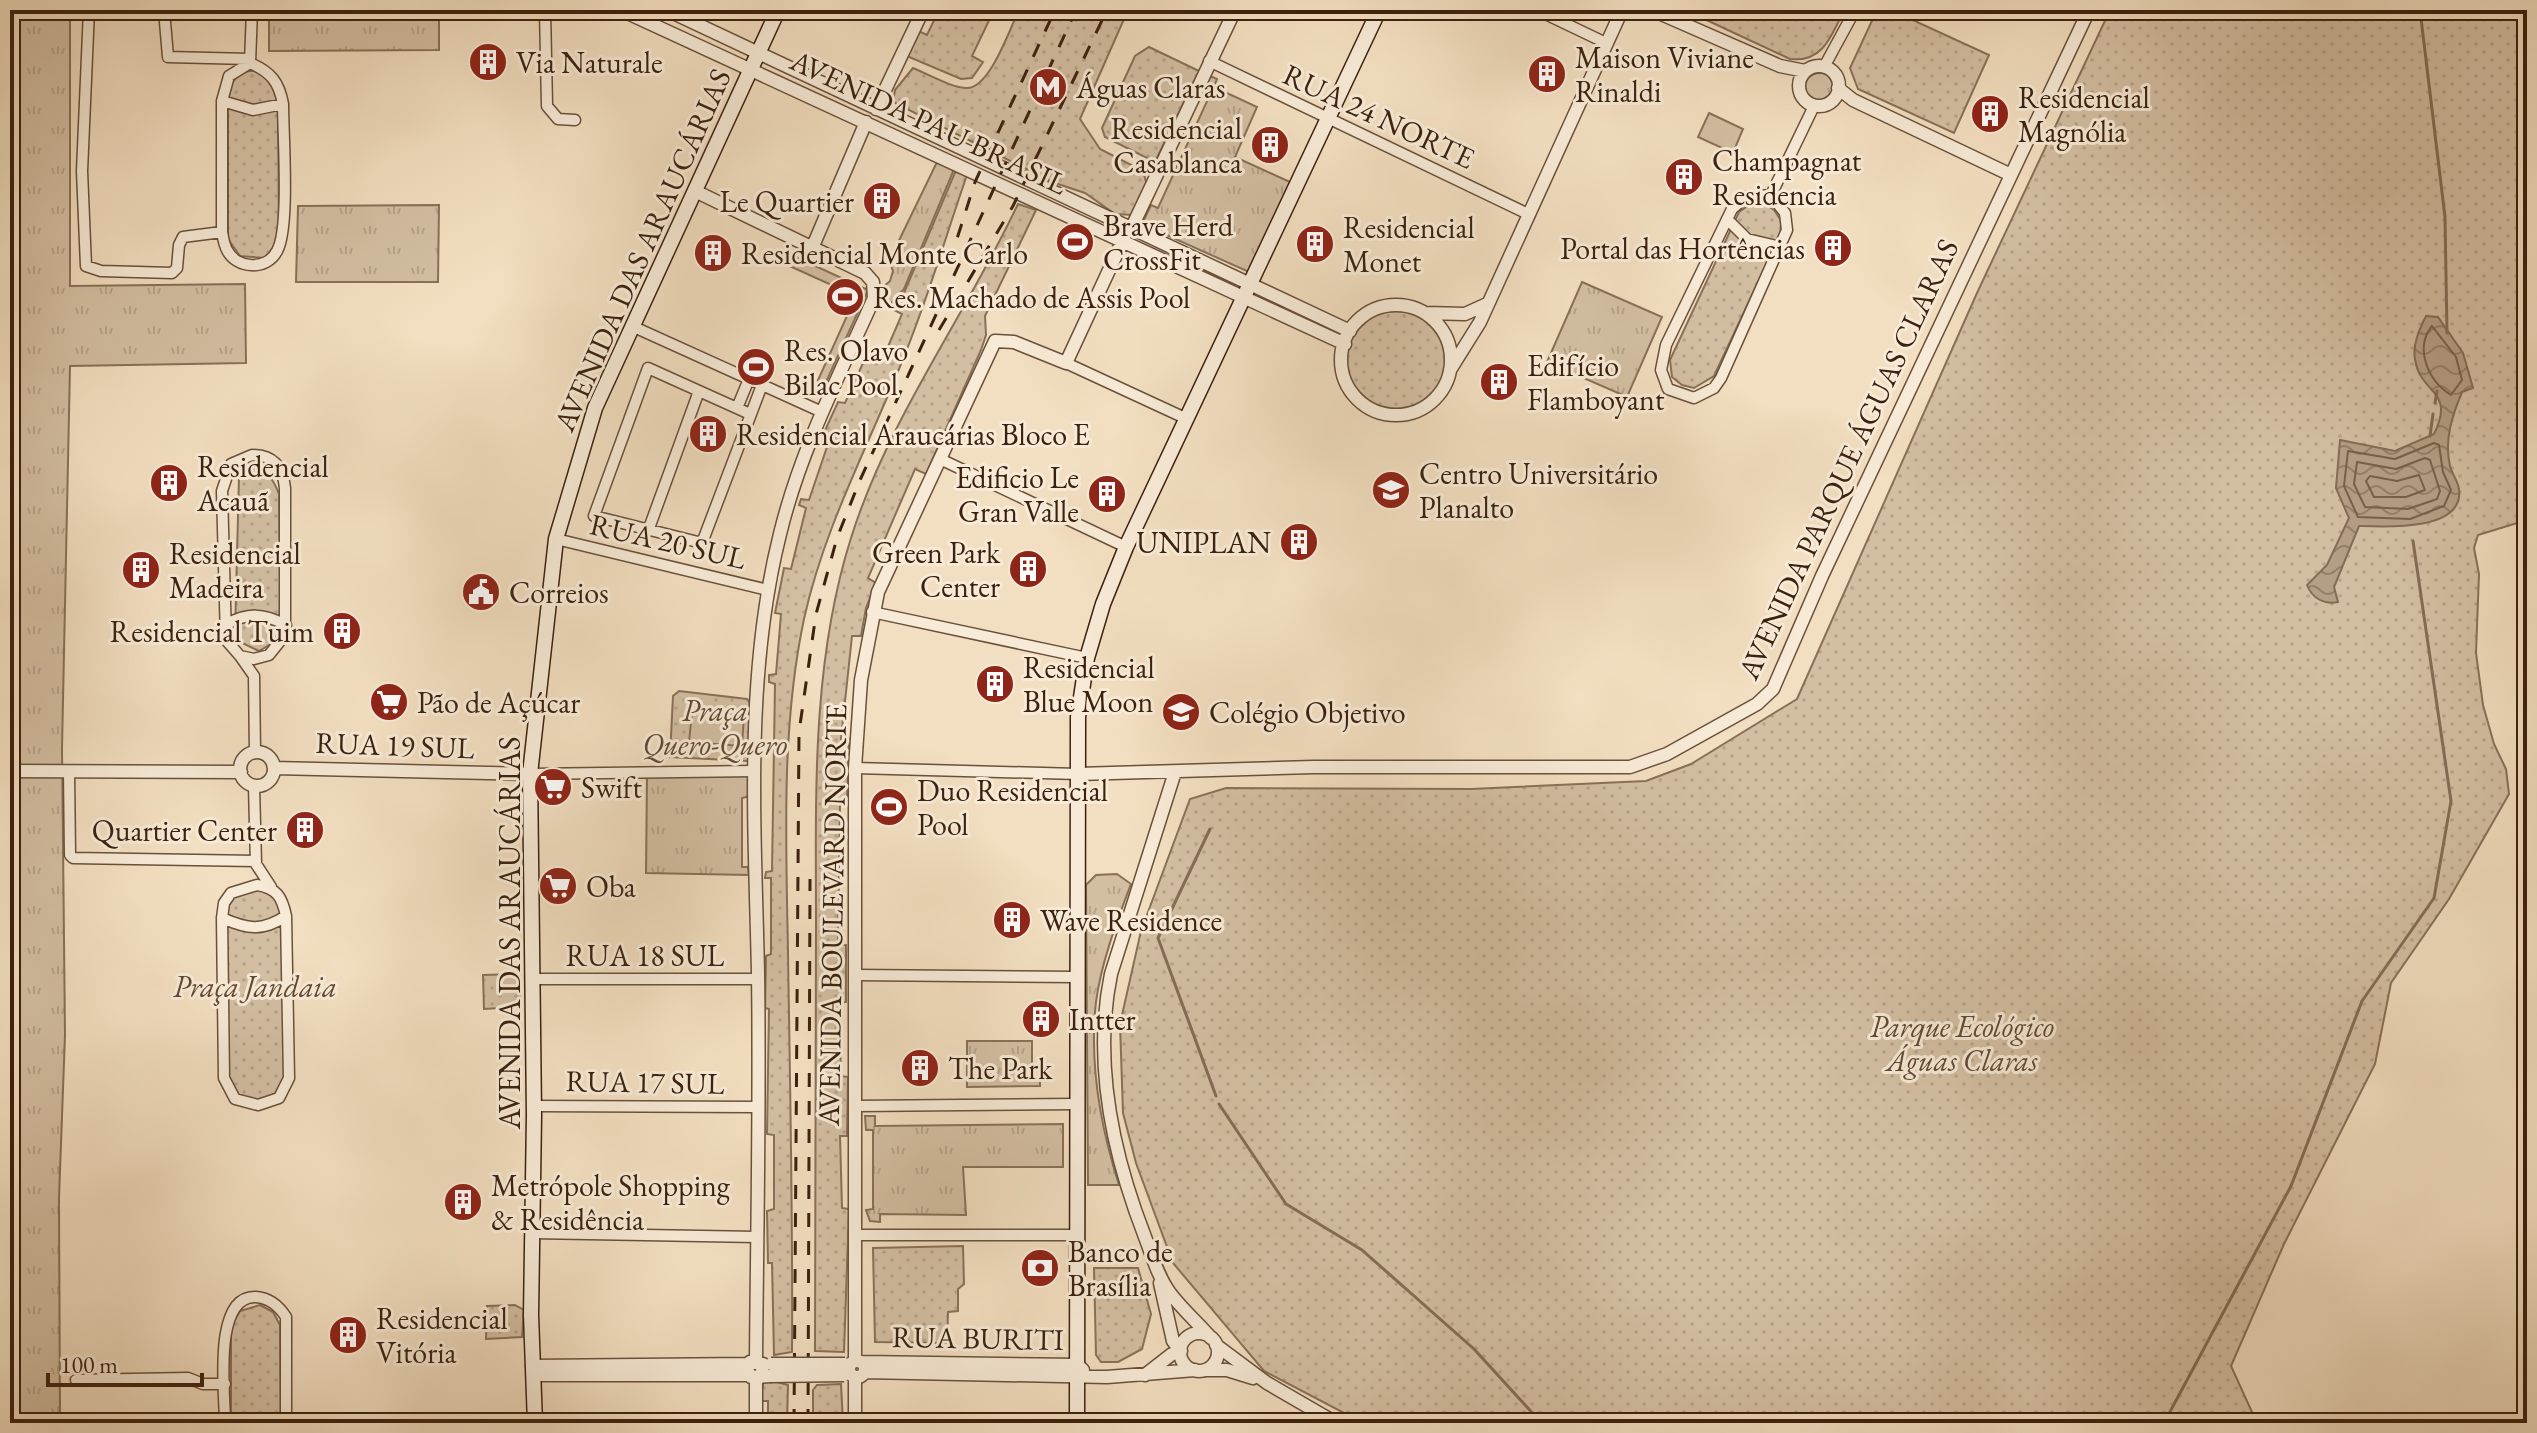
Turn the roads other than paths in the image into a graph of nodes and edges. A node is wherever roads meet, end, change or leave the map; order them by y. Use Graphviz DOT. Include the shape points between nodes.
graph roads {
  1 [pos="89,10"];
  2 [pos="164,10"];
  3 [pos="252,10"];
  4 [pos="545,10"];
  5 [pos="621,10"];
  6 [pos="667,10"];
  7 [pos="778,10"];
  8 [pos="923,10"];
  9 [pos="1235,10"];
  10 [pos="1379,10"];
  11 [pos="1537,10"];
  12 [pos="1622,10"];
  13 [pos="1652,10"];
  14 [pos="1855,10"];
  15 [pos="2089,10"];
  16 [pos="1606,43"];
  17 [pos="758,53"];
  18 [pos="250,61"];
  19 [pos="1209,61"];
  20 [pos="751,69"];
  21 [pos="1829,70"];
  22 [pos="1802,77"];
  23 [pos="1836,93"];
  24 [pos="222,101"];
  25 [pos="283,104"];
  26 [pos="1811,104"];
  27 [pos="876,109"];
  28 [pos="575,120"];
  29 [pos="1327,120"];
  30 [pos="866,122"];
  31 [pos="2011,175"];
  32 [pos="697,192"];
  33 [pos="1771,195"];
  34 [pos="1528,214"];
  35 [pos="1727,219"];
  36 [pos="1132,227"];
  37 [pos="222,232"];
  38 [pos="1123,240"];
  39 [pos="813,246"];
  40 [pos="1780,247"];
  41 [pos="1248,290"];
  42 [pos="1487,304"];
  43 [pos="1426,313"];
  44 [pos="634,327"];
  45 [pos="1350,331"];
  46 [pos="1345,344"];
  47 [pos="1066,363"];
  48 [pos="1450,370"];
  49 [pos="749,379"];
  50 [pos="762,385"];
  51 [pos="699,391"];
  52 [pos="737,408"];
  53 [pos="822,412"];
  54 [pos="750,414"];
  55 [pos="1185,418"];
  56 [pos="940,459"];
  57 [pos="648,531"];
  58 [pos="556,539"];
  59 [pos="1126,547"];
  60 [pos="768,590"];
  61 [pos="872,612"];
  62 [pos="225,625"];
  63 [pos="286,625"];
  64 [pos="269,655"];
  65 [pos="240,656"];
  66 [pos="1087,658"];
  67 [pos="254,676"];
  68 [pos="255,753"];
  69 [pos="274,768"];
  70 [pos="855,768"];
  71 [pos="10,771"];
  72 [pos="69,771"];
  73 [pos="754,771"];
  74 [pos="241,772"];
  75 [pos="1175,772"];
  76 [pos="530,774"];
  77 [pos="1078,774"];
  78 [pos="254,786"];
  79 [pos="256,863"];
  80 [pos="244,886"];
  81 [pos="272,889"];
  82 [pos="286,916"];
  83 [pos="222,918"];
  84 [pos="855,975"];
  85 [pos="1076,977"];
  86 [pos="531,979"];
  87 [pos="758,979"];
  88 [pos="1077,1104"];
  89 [pos="534,1106"];
  90 [pos="855,1106"];
  91 [pos="756,1107"];
  92 [pos="532,1233"];
  93 [pos="854,1235"];
  94 [pos="1077,1235"];
  95 [pos="757,1237"];
  96 [pos="1157,1268"];
  97 [pos="1214,1341"];
  98 [pos="1180,1352"];
  99 [pos="853,1369"];
  100 [pos="533,1370"];
  101 [pos="759,1370"];
  102 [pos="1200,1370"];
  103 [pos="1081,1372"];
  104 [pos="1145,1375"];
  105 [pos="76,1380"];
  106 [pos="1267,1383"];
  107 [pos="225,1384"];
  108 [pos="225,1423"];
  109 [pos="286,1423"];
  110 [pos="535,1423"];
  111 [pos="756,1423"];
  112 [pos="855,1423"];
  113 [pos="1077,1423"];
  114 [pos="1336,1423"];
  1 -- 37 [label="street" via="82,171 86,266 172,273 183,237"];
  2 -- 18 [label="street" via="168,57"];
  3 -- 18 [label="street"];
  4 -- 28 [label="street" via="547,106 558,119"];
  5 -- 20 [label="street, AVENIDA PAU BRASIL"];
  6 -- 17 [label="street, AVENIDA PAU BRASIL"];
  7 -- 17 [label="main road, AVENIDA DAS ARAUCÁRIAS"];
  8 -- 27 [label="street"];
  9 -- 19 [label="street"];
  10 -- 29 [label="main road"];
  11 -- 16 [label="street"];
  12 -- 16 [label="street"];
  13 -- 22 [label="street"];
  14 -- 21 [label="street"];
  15 -- 31 [label="street, AVENIDA PARQUE ÁGUAS CLARAS"];
  16 -- 34 [label="street"];
  17 -- 20 [label="main road, AVENIDA DAS ARAUCÁRIAS"];
  17 -- 27 [label="street, AVENIDA PAU BRASIL"];
  18 -- 24 [label="street" via="229,76"];
  18 -- 25 [label="street" via="272,75"];
  19 -- 29 [label="street, RUA 24 NORTE"];
  19 -- 36 [label="street"];
  20 -- 30 [label="street, AVENIDA PAU BRASIL"];
  20 -- 32 [label="main road, AVENIDA DAS ARAUCÁRIAS"];
  21 -- 22 [label="street"];
  21 -- 23 [label="street"];
  22 -- 26 [label="street" via="1802,97"];
  23 -- 26 [label="street"];
  23 -- 31 [label="street"];
  24 -- 25 [label="street" via="253,110"];
  24 -- 37 [label="street"];
  25 -- 37 [label="street" via="279,250 261,265 249,265 227,250"];
  26 -- 33 [label="street"];
  27 -- 36 [label="street, AVENIDA PAU BRASIL"];
  29 -- 34 [label="street, RUA 24 NORTE"];
  29 -- 41 [label="main road"];
  30 -- 38 [label="street, AVENIDA PAU BRASIL"];
  30 -- 39 [label="street"];
  31 -- 75 [label="street, AVENIDA PARQUE ÁGUAS CLARAS" via="1781,673 1764,699 1667,754 1630,767"];
  32 -- 39 [label="street"];
  32 -- 44 [label="main road, AVENIDA DAS ARAUCÁRIAS"];
  33 -- 35 [label="street" via="1746,197"];
  33 -- 40 [label="street" via="1788,220"];
  34 -- 42 [label="street"];
  35 -- 40 [label="street" via="1747,239"];
  35 -- 40 [label="street" via="1666,345 1661,370 1668,389 1694,398 1714,388"];
  36 -- 41 [label="street, AVENIDA PAU BRASIL"];
  38 -- 41 [label="street, AVENIDA PAU BRASIL"];
  38 -- 47 [label="street"];
  39 -- 53 [label="street" via="865,273 873,282 874,298"];
  41 -- 45 [label="street, AVENIDA PAU BRASIL"];
  41 -- 46 [label="street, AVENIDA PAU BRASIL"];
  41 -- 55 [label="main road"];
  42 -- 43 [label="street" via="1465,314"];
  42 -- 48 [label="street"];
  43 -- 45 [label="street" via="1392,304 1359,318"];
  43 -- 48 [label="street" via="1442,328 1450,348"];
  44 -- 49 [label="street"];
  44 -- 58 [label="main road, AVENIDA DAS ARAUCÁRIAS" via="595,408"];
  45 -- 46 [label="street"];
  46 -- 48 [label="street" via="1344,380 1353,395 1383,414 1401,415 1427,405 1444,387"];
  47 -- 55 [label="street"];
  47 -- 56 [label="street, AVENIDA BOULEVARD NORTE" via="995,341"];
  49 -- 50 [label="street"];
  49 -- 52 [label="street"];
  50 -- 53 [label="street"];
  50 -- 54 [label="street"];
  51 -- 52 [label="street"];
  51 -- 57 [label="street"];
  51 -- 57 [label="street" via="648,368 644,374 594,515"];
  52 -- 54 [label="street"];
  53 -- 60 [label="street" via="791,493"];
  54 -- 57 [label="street" via="705,539 699,543"];
  55 -- 59 [label="main road"];
  56 -- 59 [label="street"];
  56 -- 61 [label="street, AVENIDA BOULEVARD NORTE"];
  58 -- 60 [label="street, RUA 20 SUL"];
  58 -- 76 [label="main road, AVENIDA DAS ARAUCÁRIAS"];
  59 -- 66 [label="main road"];
  60 -- 73 [label="street"];
  61 -- 66 [label="street"];
  61 -- 70 [label="street, AVENIDA BOULEVARD NORTE"];
  62 -- 63 [label="street" via="260,614"];
  62 -- 63 [label="street" via="224,476 241,457 258,455 277,462 284,474"];
  62 -- 65 [label="street" via="226,640"];
  63 -- 64 [label="street"];
  64 -- 65 [label="street"];
  64 -- 67 [label="street"];
  65 -- 67 [label="street"];
  66 -- 77 [label="main road" via="1078,717"];
  67 -- 68 [label="street"];
  68 -- 69 [label="street" via="270,758"];
  68 -- 74 [label="street" via="242,762"];
  69 -- 76 [label="street, RUA 19 SUL"];
  69 -- 78 [label="street" via="268,782"];
  70 -- 77 [label="street"];
  70 -- 84 [label="street, AVENIDA BOULEVARD NORTE"];
  71 -- 72 [label="street"];
  72 -- 74 [label="street"];
  72 -- 79 [label="street" via="73,858"];
  73 -- 76 [label="street, RUA 19 SUL"];
  73 -- 87 [label="street"];
  74 -- 78 [label="street"];
  75 -- 77 [label="street, AVENIDA PARQUE ÁGUAS CLARAS"];
  75 -- 96 [label="street" via="1111,974 1104,1029 1112,1122 1125,1185"];
  76 -- 86 [label="main road, AVENIDA DAS ARAUCÁRIAS"];
  77 -- 85 [label="main road"];
  78 -- 79 [label="street"];
  79 -- 80 [label="street"];
  79 -- 81 [label="street"];
  80 -- 81 [label="street"];
  80 -- 83 [label="street" via="224,903"];
  81 -- 82 [label="street" via="283,899"];
  82 -- 83 [label="street" via="254,929"];
  82 -- 83 [label="street" via="289,1078 279,1098 258,1105 235,1099 224,1078"];
  84 -- 85 [label="street"];
  84 -- 90 [label="street, AVENIDA BOULEVARD NORTE"];
  85 -- 88 [label="main road"];
  86 -- 87 [label="street, RUA 18 SUL"];
  86 -- 89 [label="main road, AVENIDA DAS ARAUCÁRIAS"];
  87 -- 91 [label="street"];
  88 -- 90 [label="street"];
  88 -- 94 [label="main road"];
  89 -- 91 [label="street, RUA 17 SUL"];
  89 -- 92 [label="main road, AVENIDA DAS ARAUCÁRIAS"];
  90 -- 93 [label="street, AVENIDA BOULEVARD NORTE"];
  91 -- 95 [label="street"];
  92 -- 95 [label="street"];
  92 -- 100 [label="main road, AVENIDA DAS ARAUCÁRIAS"];
  93 -- 94 [label="street"];
  93 -- 99 [label="street, AVENIDA BOULEVARD NORTE"];
  94 -- 103 [label="main road"];
  95 -- 101 [label="street"];
  96 -- 97 [label="street" via="1169,1291"];
  96 -- 98 [label="street"];
  97 -- 98 [label="street" via="1200,1333 1189,1336"];
  97 -- 102 [label="street" via="1215,1362"];
  97 -- 106 [label="street"];
  98 -- 102 [label="street" via="1186,1366"];
  98 -- 104 [label="street"];
  99 -- 101 [label="street, RUA BURITI, bridge"];
  99 -- 103 [label="street, RUA BURITI"];
  99 -- 112 [label="street, AVENIDA BOULEVARD NORTE"];
  100 -- 101 [label="street, RUA BURITI"];
  100 -- 110 [label="main road, AVENIDA DAS ARAUCÁRIAS"];
  101 -- 111 [label="street"];
  102 -- 104 [label="street, RUA BURITI"];
  102 -- 106 [label="street" via="1235,1372"];
  103 -- 104 [label="street, RUA BURITI"];
  103 -- 113 [label="main road"];
  105 -- 107 [label="street" via="188,1378"];
  106 -- 114 [label="street"];
  107 -- 108 [label="street"];
  107 -- 109 [label="street" via="228,1316 240,1300 266,1299 286,1317"];
}
